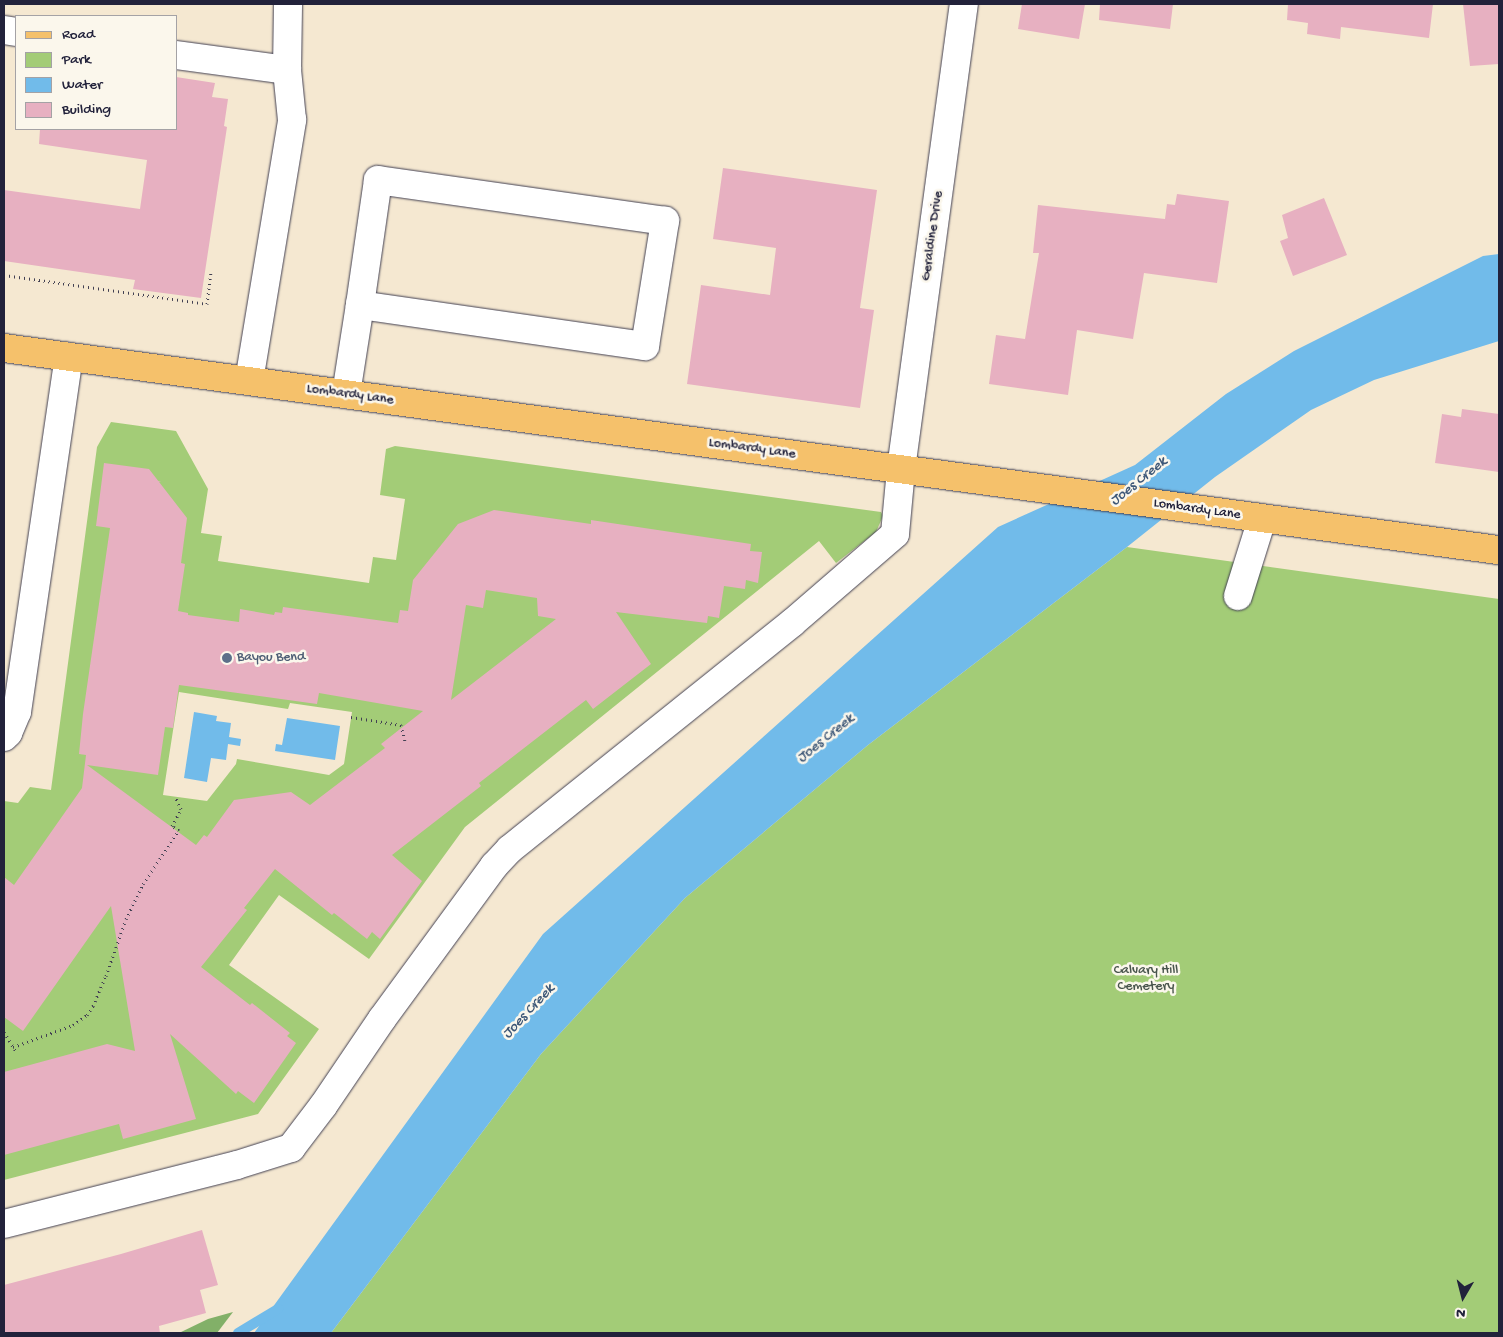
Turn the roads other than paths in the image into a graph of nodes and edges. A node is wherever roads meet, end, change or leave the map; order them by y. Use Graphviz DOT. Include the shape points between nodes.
graph roads {
  1 [pos="288,4"];
  2 [pos="964,4"];
  3 [pos="178,55"];
  4 [pos="287,70"];
  5 [pos="360,306"];
  6 [pos="4,348"];
  7 [pos="69,357"];
  8 [pos="249,381"];
  9 [pos="346,394"];
  10 [pos="901,469"];
  11 [pos="1250,518"];
  12 [pos="1499,550"];
  13 [pos="1238,596"];
  14 [pos="4,738"];
  15 [pos="4,1224"];
  1 -- 4 [label="street"];
  2 -- 10 [label="street, Geraldine Drive"];
  3 -- 4 [label="street"];
  4 -- 8 [label="street" via="292,120"];
  5 -- 5 [label="street" via="645,346 665,221 378,180"];
  5 -- 9 [label="street"];
  6 -- 7 [label="main road, Lombardy Lane"];
  7 -- 8 [label="main road, Lombardy Lane"];
  7 -- 14 [label="street" via="17,712"];
  8 -- 9 [label="main road, Lombardy Lane"];
  9 -- 10 [label="main road, Lombardy Lane"];
  10 -- 11 [label="main road, Lombardy Lane"];
  10 -- 15 [label="street, Geraldine Drive" via="896,534 792,623 510,849 494,866 291,1148 228,1168"];
  11 -- 12 [label="main road, Lombardy Lane"];
  11 -- 13 [label="street"];
}
